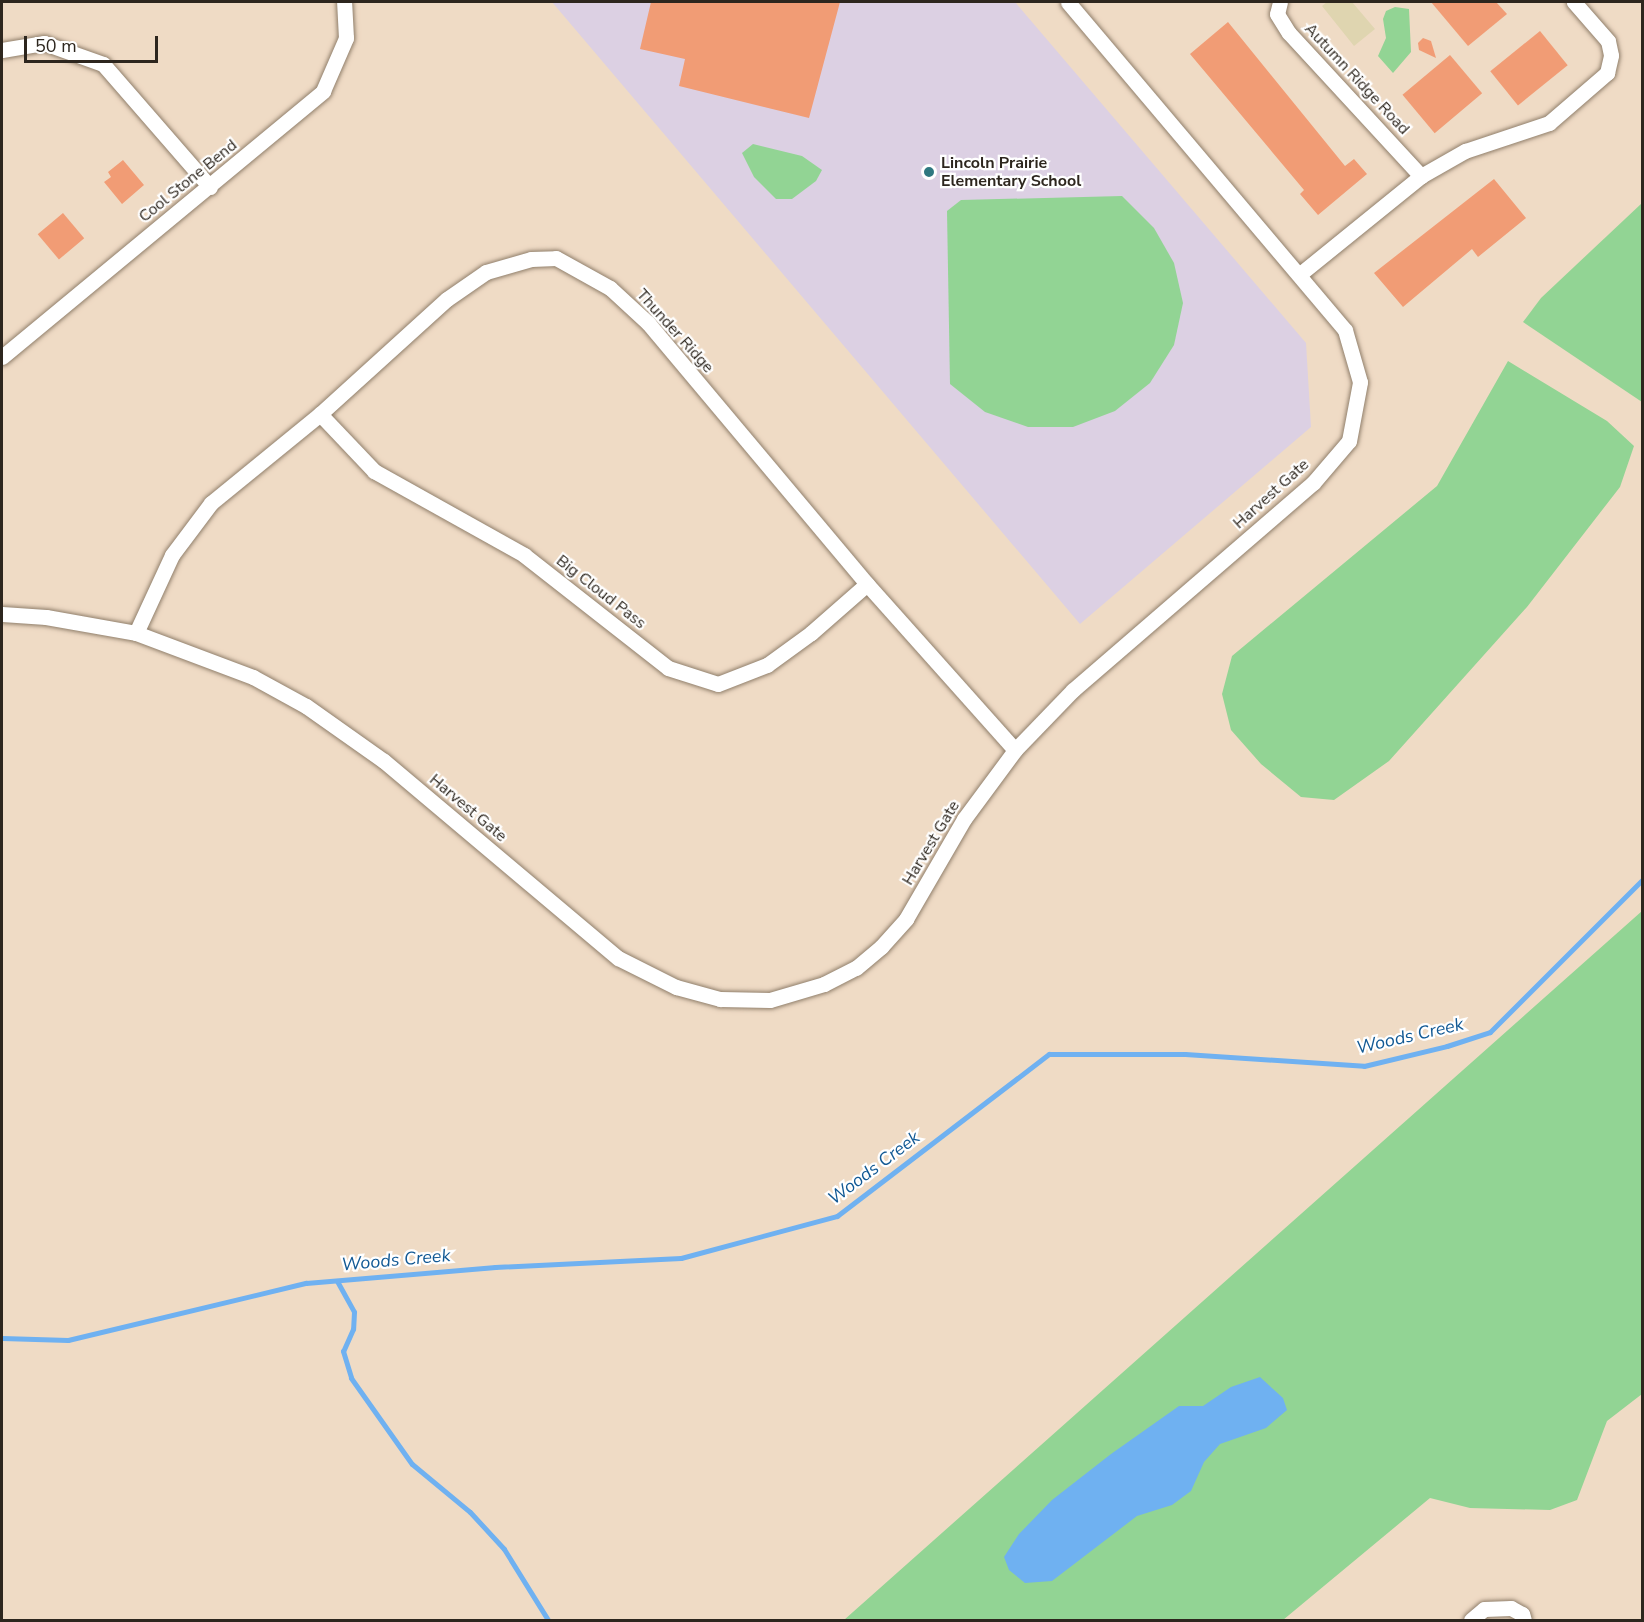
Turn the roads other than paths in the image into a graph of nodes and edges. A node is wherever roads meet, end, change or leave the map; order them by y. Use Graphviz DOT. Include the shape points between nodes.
graph roads {
  1 [pos="344,2"];
  2 [pos="1068,2"];
  3 [pos="1280,2"];
  4 [pos="1574,2"];
  5 [pos="2,50"];
  6 [pos="1421,176"];
  7 [pos="210,187"];
  8 [pos="1300,274"];
  9 [pos="2,357"];
  10 [pos="320,414"];
  11 [pos="867,584"];
  12 [pos="2,614"];
  13 [pos="136,633"];
  14 [pos="1015,750"];
  15 [pos="1471,1620"];
  16 [pos="1524,1620"];
  1 -- 7 [label="street, Cool Stone Bend" via="346,38 323,91"];
  2 -- 8 [label="street, Harvest Gate"];
  3 -- 6 [label="street, Autumn Ridge Road" via="1277,14 1289,33"];
  4 -- 6 [label="street" via="1608,41 1611,55 1607,73 1549,123 1465,151"];
  5 -- 7 [label="street" via="44,43 103,64"];
  6 -- 8 [label="street"];
  7 -- 9 [label="street, Cool Stone Bend"];
  8 -- 14 [label="street, Harvest Gate" via="1345,330 1360,382 1349,441 1313,483 1073,690"];
  10 -- 11 [label="street, Big Cloud Pass" via="374,471 524,555 668,668 718,684 767,665"];
  10 -- 11 [label="street, Thunder Ridge" via="447,299 486,272 531,259 556,258 610,288 648,323"];
  10 -- 13 [label="street, Thunder Ridge" via="211,503 172,555"];
  11 -- 14 [label="street, Thunder Ridge"];
  12 -- 13 [label="street, Harvest Gate" via="46,617"];
  13 -- 14 [label="street, Harvest Gate" via="253,677 306,706 384,761 618,958 676,987 720,999 762,1000 796,994 856,968 881,947 906,919 964,819"];
  15 -- 16 [label="street" via="1484,1608 1511,1608 1522,1614"];
}
